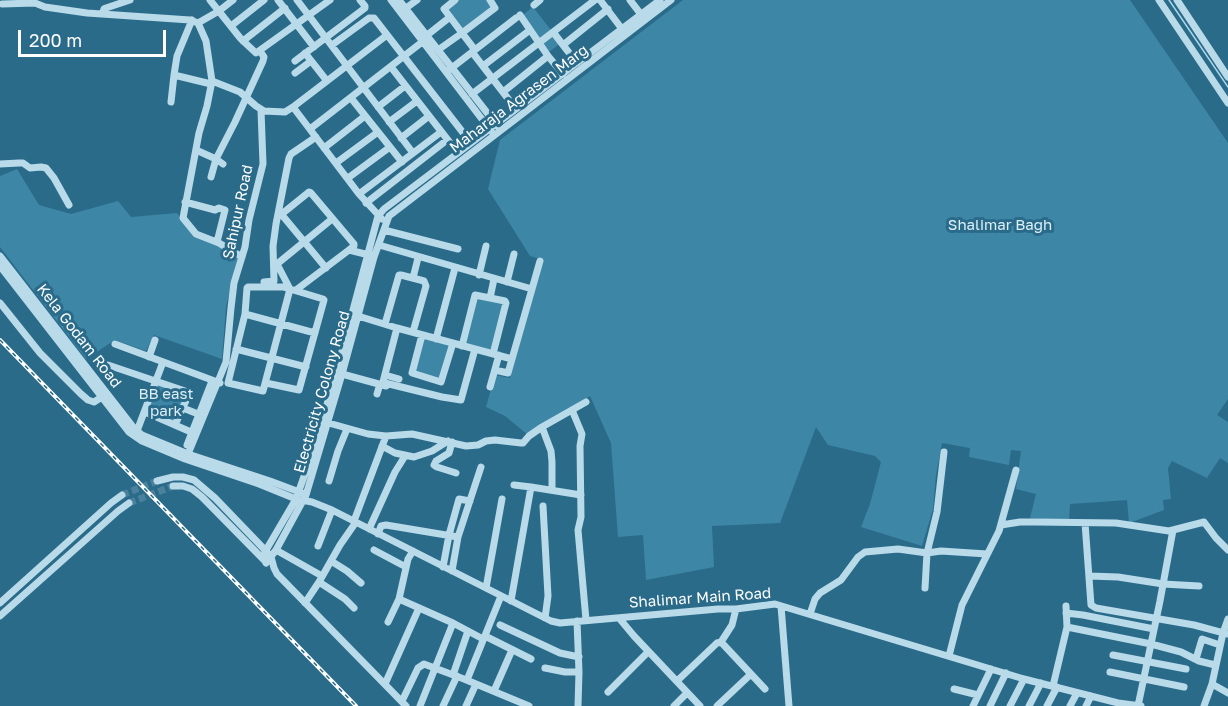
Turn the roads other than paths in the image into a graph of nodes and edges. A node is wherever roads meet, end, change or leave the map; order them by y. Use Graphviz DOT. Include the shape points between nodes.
graph roads {
  1 [pos="130,0"];
  2 [pos="210,0"];
  3 [pos="233,0"];
  4 [pos="264,0"];
  5 [pos="278,0"];
  6 [pos="297,0"];
  7 [pos="330,0"];
  8 [pos="360,0"];
  9 [pos="391,0"];
  10 [pos="399,0"];
  11 [pos="417,0"];
  12 [pos="456,0"];
  13 [pos="491,0"];
  14 [pos="595,0"];
  15 [pos="600,0"];
  16 [pos="630,0"];
  17 [pos="660,0"];
  18 [pos="671,0"];
  19 [pos="1159,0"];
  20 [pos="1177,0"];
  21 [pos="2,4"];
  22 [pos="285,8"];
  23 [pos="608,9"];
  24 [pos="403,10"];
  25 [pos="219,11"];
  26 [pos="102,14"];
  27 [pos="309,15"];
  28 [pos="450,17"];
  29 [pos="643,17"];
  30 [pos="195,22"];
  31 [pos="297,24"];
  32 [pos="231,26"];
  33 [pos="622,29"];
  34 [pos="530,30"];
  35 [pos="553,32"];
  36 [pos="462,33"];
  37 [pos="387,35"];
  38 [pos="326,37"];
  39 [pos="426,38"];
  40 [pos="243,41"];
  41 [pos="539,43"];
  42 [pos="332,45"];
  43 [pos="563,45"];
  44 [pos="314,47"];
  45 [pos="438,50"];
  46 [pos="260,51"];
  47 [pos="474,51"];
  48 [pos="306,53"];
  49 [pos="548,56"];
  50 [pos="404,57"];
  51 [pos="295,61"];
  52 [pos="311,61"];
  53 [pos="577,63"];
  54 [pos="347,66"];
  55 [pos="483,66"];
  56 [pos="391,67"];
  57 [pos="449,70"];
  58 [pos="295,73"];
  59 [pos="567,73"];
  60 [pos="174,75"];
  61 [pos="1228,77"];
  62 [pos="493,78"];
  63 [pos="327,81"];
  64 [pos="212,82"];
  65 [pos="405,86"];
  66 [pos="364,88"];
  67 [pos="503,92"];
  68 [pos="472,94"];
  69 [pos="246,97"];
  70 [pos="351,98"];
  71 [pos="417,101"];
  72 [pos="171,102"];
  73 [pos="1228,103"];
  74 [pos="293,107"];
  75 [pos="378,107"];
  76 [pos="516,109"];
  77 [pos="261,110"];
  78 [pos="365,116"];
  79 [pos="429,116"];
  80 [pos="389,122"];
  81 [pos="498,127"];
  82 [pos="310,129"];
  83 [pos="378,132"];
  84 [pos="441,132"];
  85 [pos="492,132"];
  86 [pos="316,137"];
  87 [pos="401,138"];
  88 [pos="447,140"];
  89 [pos="471,143"];
  90 [pos="390,147"];
  91 [pos="324,148"];
  92 [pos="196,150"];
  93 [pos="413,153"];
  94 [pos="458,153"];
  95 [pos="216,159"];
  96 [pos="402,162"];
  97 [pos="336,163"];
  98 [pos="0,164"];
  99 [pos="223,164"];
  100 [pos="211,177"];
  101 [pos="348,178"];
  102 [pos="429,181"];
  103 [pos="359,194"];
  104 [pos="185,202"];
  105 [pos="366,203"];
  106 [pos="69,205"];
  107 [pos="378,216"];
  108 [pos="332,219"];
  109 [pos="386,222"];
  110 [pos="384,230"];
  111 [pos="217,242"];
  112 [pos="304,242"];
  113 [pos="379,245"];
  114 [pos="486,246"];
  115 [pos="458,249"];
  116 [pos="349,250"];
  117 [pos="514,254"];
  118 [pos="0,256"];
  119 [pos="371,256"];
  120 [pos="242,257"];
  121 [pos="418,258"];
  122 [pos="540,261"];
  123 [pos="0,266"];
  124 [pos="326,268"];
  125 [pos="455,268"];
  126 [pos="479,274"];
  127 [pos="413,278"];
  128 [pos="494,279"];
  129 [pos="507,282"];
  130 [pos="234,283"];
  131 [pos="532,289"];
  132 [pos="293,290"];
  133 [pos="490,298"];
  134 [pos="0,303"];
  135 [pos="245,314"];
  136 [pos="358,316"];
  137 [pos="281,324"];
  138 [pos="385,324"];
  139 [pos="397,328"];
  140 [pos="315,333"];
  141 [pos="414,333"];
  142 [pos="422,335"];
  143 [pos="436,339"];
  144 [pos="155,340"];
  145 [pos="453,343"];
  146 [pos="116,344"];
  147 [pos="462,346"];
  148 [pos="236,349"];
  149 [pos="475,349"];
  150 [pos="496,355"];
  151 [pos="149,357"];
  152 [pos="272,358"];
  153 [pos="512,358"];
  154 [pos="163,362"];
  155 [pos="108,365"];
  156 [pos="306,367"];
  157 [pos="495,370"];
  158 [pos="342,374"];
  159 [pos="385,375"];
  160 [pos="427,378"];
  161 [pos="399,379"];
  162 [pos="156,382"];
  163 [pos="215,382"];
  164 [pos="228,383"];
  165 [pos="266,383"];
  166 [pos="380,384"];
  167 [pos="490,387"];
  168 [pos="423,393"];
  169 [pos="377,394"];
  170 [pos="105,396"];
  171 [pos="586,402"];
  172 [pos="455,404"];
  173 [pos="183,408"];
  174 [pos="572,410"];
  175 [pos="145,412"];
  176 [pos="201,415"];
  177 [pos="325,422"];
  178 [pos="175,425"];
  179 [pos="542,427"];
  180 [pos="347,429"];
  181 [pos="133,430"];
  182 [pos="191,432"];
  183 [pos="386,436"];
  184 [pos="450,441"];
  185 [pos="187,445"];
  186 [pos="382,446"];
  187 [pos="944,452"];
  188 [pos="188,454"];
  189 [pos="405,456"];
  190 [pos="481,467"];
  191 [pos="1016,470"];
  192 [pos="456,473"];
  193 [pos="157,481"];
  194 [pos="329,481"];
  195 [pos="514,485"];
  196 [pos="173,486"];
  197 [pos="531,487"];
  198 [pos="552,490"];
  199 [pos="122,495"];
  200 [pos="581,495"];
  201 [pos="301,496"];
  202 [pos="502,499"];
  203 [pos="470,501"];
  204 [pos="129,502"];
  205 [pos="543,506"];
  206 [pos="332,510"];
  207 [pos="355,522"];
  208 [pos="1085,523"];
  209 [pos="1001,525"];
  210 [pos="369,529"];
  211 [pos="1173,530"];
  212 [pos="378,534"];
  213 [pos="449,535"];
  214 [pos="458,537"];
  215 [pos="318,546"];
  216 [pos="276,550"];
  217 [pos="374,550"];
  218 [pos="1228,550"];
  219 [pos="413,551"];
  220 [pos="927,553"];
  221 [pos="987,554"];
  222 [pos="266,557"];
  223 [pos="331,561"];
  224 [pos="406,567"];
  225 [pos="443,567"];
  226 [pos="452,571"];
  227 [pos="1089,576"];
  228 [pos="321,579"];
  229 [pos="361,583"];
  230 [pos="1163,584"];
  231 [pos="1199,586"];
  232 [pos="486,588"];
  233 [pos="925,588"];
  234 [pos="501,596"];
  235 [pos="399,599"];
  236 [pos="511,601"];
  237 [pos="0,603"];
  238 [pos="305,603"];
  239 [pos="781,606"];
  240 [pos="354,608"];
  241 [pos="419,608"];
  242 [pos="736,609"];
  243 [pos="810,614"];
  244 [pos="0,616"];
  245 [pos="545,618"];
  246 [pos="619,618"];
  247 [pos="1156,618"];
  248 [pos="586,620"];
  249 [pos="1228,620"];
  250 [pos="577,621"];
  251 [pos="388,622"];
  252 [pos="453,623"];
  253 [pos="500,625"];
  254 [pos="1067,627"];
  255 [pos="1154,629"];
  256 [pos="468,632"];
  257 [pos="1226,633"];
  258 [pos="484,638"];
  259 [pos="721,642"];
  260 [pos="1151,644"];
  261 [pos="1220,645"];
  262 [pos="512,650"];
  263 [pos="648,652"];
  264 [pos="1113,655"];
  265 [pos="949,656"];
  266 [pos="579,657"];
  267 [pos="531,659"];
  268 [pos="1196,659"];
  269 [pos="1148,662"];
  270 [pos="1215,665"];
  271 [pos="435,668"];
  272 [pos="545,668"];
  273 [pos="991,669"];
  274 [pos="1186,669"];
  275 [pos="579,672"];
  276 [pos="1110,672"];
  277 [pos="1006,673"];
  278 [pos="751,674"];
  279 [pos="455,676"];
  280 [pos="1024,679"];
  281 [pos="1144,679"];
  282 [pos="467,680"];
  283 [pos="677,681"];
  284 [pos="1041,683"];
  285 [pos="385,684"];
  286 [pos="476,684"];
  287 [pos="1212,684"];
  288 [pos="1055,687"];
  289 [pos="1184,687"];
  290 [pos="765,689"];
  291 [pos="954,689"];
  292 [pos="494,691"];
  293 [pos="608,692"];
  294 [pos="687,693"];
  295 [pos="1077,693"];
  296 [pos="1228,693"];
  297 [pos="978,695"];
  298 [pos="1091,696"];
  299 [pos="403,704"];
  300 [pos="1118,705"];
  301 [pos="420,706"];
  302 [pos="443,706"];
  303 [pos="466,706"];
  304 [pos="529,706"];
  305 [pos="578,706"];
  306 [pos="674,706"];
  307 [pos="700,706"];
  308 [pos="717,706"];
  309 [pos="789,706"];
  310 [pos="973,706"];
  311 [pos="990,706"];
  312 [pos="1010,706"];
  313 [pos="1029,706"];
  314 [pos="1047,706"];
  315 [pos="1070,706"];
  316 [pos="1086,706"];
  317 [pos="1135,706"];
  318 [pos="1203,706"];
  1 -- 26 [label="street" via="104,9"];
  2 -- 25 [label="street"];
  3 -- 25 [label="street"];
  4 -- 32 [label="street"];
  5 -- 22 [label="street"];
  6 -- 27 [label="street"];
  7 -- 27 [label="street"];
  8 -- 38 [label="street" via="365,9"];
  9 -- 24 [label="street"];
  10 -- 24 [label="street"];
  11 -- 24 [label="street"];
  12 -- 28 [label="street" via="445,8"];
  13 -- 36 [label="street" via="495,8"];
  14 -- 35 [label="street"];
  15 -- 23 [label="street"];
  16 -- 29 [label="street"];
  17 -- 29 [label="street, Maharaja Agrasen Marg"];
  18 -- 29 [label="street, Maharaja Agrasen Marg"];
  19 -- 73 [label="street"];
  20 -- 61 [label="street"];
  21 -- 26 [label="street" via="35,3"];
  22 -- 31 [label="street"];
  22 -- 40 [label="street"];
  23 -- 33 [label="street"];
  23 -- 43 [label="street"];
  24 -- 39 [label="street"];
  25 -- 30 [label="street"];
  25 -- 32 [label="street"];
  26 -- 30 [label="street"];
  27 -- 31 [label="street"];
  27 -- 38 [label="street"];
  28 -- 36 [label="street"];
  28 -- 39 [label="street"];
  29 -- 33 [label="street, Maharaja Agrasen Marg"];
  29 -- 59 [label="street, Maharaja Agrasen Marg"];
  30 -- 60 [label="street" via="177,56"];
  30 -- 64 [label="street" via="206,41"];
  31 -- 44 [label="street"];
  31 -- 46 [label="street"];
  32 -- 40 [label="street"];
  33 -- 53 [label="street, Maharaja Agrasen Marg"];
  34 -- 41 [label="street"];
  34 -- 47 [label="street" via="518,17"];
  34 -- 55 [label="street"];
  35 -- 41 [label="street"];
  35 -- 43 [label="street"];
  36 -- 45 [label="street"];
  36 -- 47 [label="street"];
  37 -- 42 [label="street" via="371,17"];
  37 -- 50 [label="street"];
  37 -- 54 [label="street"];
  38 -- 42 [label="street"];
  38 -- 44 [label="street"];
  39 -- 45 [label="street"];
  39 -- 50 [label="street"];
  39 -- 57 [label="street"];
  40 -- 46 [label="street" via="254,53"];
  41 -- 49 [label="street"];
  41 -- 62 [label="street"];
  42 -- 54 [label="street"];
  43 -- 53 [label="street"];
  44 -- 48 [label="street"];
  45 -- 57 [label="street"];
  46 -- 69 [label="street" via="264,59"];
  47 -- 55 [label="street"];
  47 -- 57 [label="street"];
  48 -- 51 [label="street"];
  48 -- 52 [label="street"];
  49 -- 59 [label="street"];
  49 -- 67 [label="street"];
  50 -- 56 [label="street"];
  50 -- 89 [label="street"];
  52 -- 58 [label="street"];
  52 -- 63 [label="street"];
  53 -- 59 [label="street, Maharaja Agrasen Marg"];
  54 -- 63 [label="street"];
  54 -- 66 [label="street"];
  55 -- 62 [label="street"];
  56 -- 65 [label="street"];
  56 -- 66 [label="street"];
  57 -- 68 [label="street"];
  57 -- 85 [label="street"];
  59 -- 76 [label="street, Maharaja Agrasen Marg"];
  59 -- 81 [label="street, Maharaja Agrasen Marg"];
  60 -- 64 [label="street"];
  60 -- 72 [label="street"];
  62 -- 67 [label="street"];
  62 -- 68 [label="street"];
  63 -- 74 [label="street"];
  64 -- 69 [label="street"];
  64 -- 92 [label="street"];
  65 -- 71 [label="street"];
  65 -- 75 [label="street"];
  66 -- 70 [label="street"];
  66 -- 75 [label="street"];
  67 -- 76 [label="street"];
  68 -- 81 [label="street"];
  69 -- 77 [label="street"];
  69 -- 95 [label="street"];
  70 -- 78 [label="street"];
  70 -- 82 [label="street"];
  71 -- 79 [label="street"];
  71 -- 80 [label="street"];
  74 -- 77 [label="street" via="285,112"];
  74 -- 82 [label="street"];
  75 -- 80 [label="street"];
  76 -- 81 [label="street, Maharaja Agrasen Marg"];
  77 -- 120 [label="street, Sahipur Road" via="263,164"];
  78 -- 83 [label="street"];
  78 -- 91 [label="street"];
  79 -- 84 [label="street"];
  79 -- 87 [label="street"];
  80 -- 87 [label="street"];
  81 -- 85 [label="street, Maharaja Agrasen Marg"];
  82 -- 86 [label="street"];
  83 -- 90 [label="street"];
  83 -- 97 [label="street"];
  84 -- 88 [label="street"];
  84 -- 93 [label="street"];
  85 -- 89 [label="street, Maharaja Agrasen Marg"];
  85 -- 102 [label="street, Maharaja Agrasen Marg"];
  86 -- 91 [label="street"];
  86 -- 130 [label="street" via="291,154 288,163 273,246 274,281"];
  87 -- 93 [label="street"];
  88 -- 94 [label="street"];
  88 -- 105 [label="street"];
  89 -- 94 [label="street, Maharaja Agrasen Marg"];
  90 -- 96 [label="street"];
  90 -- 101 [label="street"];
  91 -- 97 [label="street"];
  92 -- 95 [label="street"];
  92 -- 104 [label="street"];
  93 -- 96 [label="street"];
  94 -- 102 [label="street, Maharaja Agrasen Marg"];
  95 -- 99 [label="street"];
  95 -- 100 [label="street"];
  96 -- 103 [label="street"];
  97 -- 101 [label="street"];
  98 -- 106 [label="street" via="46,168"];
  101 -- 103 [label="street"];
  102 -- 107 [label="street, Maharaja Agrasen Marg"];
  102 -- 109 [label="street, Maharaja Agrasen Marg"];
  103 -- 105 [label="street"];
  104 -- 111 [label="street" via="183,218 188,225 196,234"];
  104 -- 111 [label="street" via="225,210"];
  105 -- 107 [label="street"];
  107 -- 109 [label="street"];
  107 -- 119 [label="street, Electricity Colony Road"];
  108 -- 112 [label="street"];
  108 -- 112 [label="street" via="310,192 300,199 282,215"];
  108 -- 116 [label="street" via="354,244"];
  109 -- 110 [label="street, Electricity Colony Road"];
  110 -- 113 [label="street, Electricity Colony Road"];
  110 -- 115 [label="street"];
  111 -- 120 [label="street"];
  112 -- 124 [label="street"];
  112 -- 132 [label="street" via="277,264"];
  113 -- 119 [label="street, Electricity Colony Road"];
  113 -- 121 [label="street"];
  114 -- 126 [label="street"];
  116 -- 119 [label="street"];
  116 -- 124 [label="street"];
  117 -- 129 [label="street"];
  118 -- 170 [label="street, Kela Godam Road"];
  119 -- 136 [label="street, Electricity Colony Road"];
  119 -- 177 [label="street, Electricity Colony Road"];
  120 -- 130 [label="street, Sahipur Road"];
  121 -- 125 [label="street"];
  121 -- 127 [label="street"];
  122 -- 131 [label="street"];
  123 -- 170 [label="street, Kela Godam Road"];
  124 -- 132 [label="street"];
  125 -- 126 [label="street"];
  125 -- 143 [label="street"];
  126 -- 128 [label="street"];
  127 -- 138 [label="street" via="399,275"];
  127 -- 141 [label="street" via="426,284"];
  128 -- 129 [label="street"];
  128 -- 133 [label="street"];
  129 -- 131 [label="street"];
  130 -- 163 [label="street, Sahipur Road" via="226,362"];
  131 -- 153 [label="street"];
  132 -- 135 [label="street" via="247,288"];
  132 -- 137 [label="street"];
  132 -- 140 [label="street" via="324,300"];
  133 -- 147 [label="street" via="475,295"];
  133 -- 150 [label="street" via="506,303"];
  134 -- 170 [label="street" via="40,353 81,394 91,402"];
  135 -- 137 [label="street"];
  135 -- 148 [label="street"];
  136 -- 138 [label="street"];
  136 -- 158 [label="street, Electricity Colony Road"];
  137 -- 140 [label="street"];
  137 -- 152 [label="street"];
  138 -- 139 [label="street"];
  139 -- 141 [label="street"];
  139 -- 159 [label="street"];
  140 -- 156 [label="street"];
  141 -- 142 [label="street"];
  142 -- 143 [label="street"];
  142 -- 160 [label="street" via="412,373"];
  143 -- 145 [label="street"];
  144 -- 151 [label="street"];
  145 -- 147 [label="street"];
  145 -- 160 [label="street" via="442,381"];
  146 -- 151 [label="street"];
  147 -- 149 [label="street"];
  148 -- 152 [label="street"];
  148 -- 164 [label="street"];
  149 -- 150 [label="street"];
  149 -- 168 [label="street" via="461,400"];
  150 -- 153 [label="street"];
  150 -- 157 [label="street"];
  151 -- 154 [label="street"];
  152 -- 156 [label="street"];
  152 -- 165 [label="street"];
  153 -- 157 [label="street" via="508,373"];
  154 -- 162 [label="street"];
  154 -- 163 [label="street"];
  155 -- 162 [label="street"];
  156 -- 165 [label="street" via="298,390"];
  157 -- 167 [label="street"];
  158 -- 166 [label="street"];
  158 -- 177 [label="street, Electricity Colony Road"];
  159 -- 161 [label="street"];
  159 -- 168 [label="street" via="384,383"];
  160 -- 168 [label="street"];
  162 -- 173 [label="street" via="188,392"];
  162 -- 175 [label="street"];
  163 -- 164 [label="street"];
  163 -- 176 [label="street, Sahipur Road"];
  164 -- 165 [label="street" via="263,391"];
  166 -- 169 [label="street"];
  166 -- 172 [label="street"];
  170 -- 181 [label="street, Kela Godam Road"];
  171 -- 174 [label="street"];
  173 -- 176 [label="street"];
  173 -- 178 [label="street"];
  174 -- 179 [label="street"];
  174 -- 200 [label="street" via="582,434"];
  175 -- 178 [label="street"];
  175 -- 181 [label="street"];
  176 -- 182 [label="street"];
  176 -- 188 [label="street"];
  177 -- 180 [label="street"];
  177 -- 201 [label="street, Electricity Colony Road"];
  178 -- 182 [label="street"];
  179 -- 184 [label="street" via="523,443 495,440 472,446"];
  179 -- 198 [label="street" via="551,451"];
  180 -- 183 [label="street"];
  180 -- 194 [label="street"];
  181 -- 188 [label="street, Kela Godam Road"];
  181 -- 201 [label="street, Kela Godam Road" via="142,441 167,453"];
  182 -- 185 [label="street"];
  183 -- 184 [label="street" via="412,434"];
  183 -- 186 [label="street"];
  184 -- 189 [label="street" via="423,455"];
  184 -- 192 [label="street" via="449,453 434,465"];
  186 -- 189 [label="street"];
  186 -- 207 [label="street"];
  187 -- 220 [label="street" via="938,512"];
  188 -- 201 [label="street, Kela Godam Road" via="270,481"];
  189 -- 210 [label="street"];
  190 -- 203 [label="street"];
  191 -- 209 [label="street"];
  193 -- 222 [label="street" via="173,477 194,480 215,498"];
  195 -- 197 [label="street"];
  196 -- 222 [label="street" via="192,489 202,496"];
  197 -- 198 [label="street"];
  197 -- 236 [label="street"];
  198 -- 200 [label="street"];
  199 -- 237 [label="street"];
  200 -- 248 [label="street" via="578,530"];
  201 -- 206 [label="street, Shalimar Main Road"];
  201 -- 216 [label="street, Electricity Colony Road"];
  201 -- 222 [label="street, Electricity Colony Road"];
  202 -- 232 [label="street"];
  203 -- 213 [label="street" via="459,499"];
  203 -- 214 [label="street"];
  204 -- 244 [label="street"];
  205 -- 245 [label="street" via="549,596"];
  206 -- 207 [label="street, Shalimar Main Road"];
  206 -- 215 [label="street"];
  207 -- 210 [label="street, Shalimar Main Road"];
  207 -- 223 [label="street"];
  208 -- 209 [label="street"];
  208 -- 211 [label="street"];
  208 -- 227 [label="street"];
  209 -- 221 [label="street"];
  210 -- 212 [label="street, Shalimar Main Road"];
  211 -- 218 [label="street" via="1204,522"];
  211 -- 230 [label="street"];
  212 -- 213 [label="street" via="386,525"];
  212 -- 219 [label="street, Shalimar Main Road"];
  213 -- 214 [label="street"];
  213 -- 225 [label="street"];
  214 -- 226 [label="street"];
  216 -- 222 [label="street, Electricity Colony Road"];
  216 -- 228 [label="street"];
  217 -- 224 [label="street"];
  219 -- 224 [label="street"];
  219 -- 225 [label="street, Shalimar Main Road"];
  220 -- 221 [label="street"];
  220 -- 233 [label="street"];
  220 -- 243 [label="street" via="898,549 861,554 841,580 820,593"];
  221 -- 265 [label="street" via="963,605"];
  222 -- 238 [label="street"];
  222 -- 299 [label="street" via="274,575"];
  223 -- 228 [label="street"];
  223 -- 229 [label="street"];
  224 -- 235 [label="street"];
  225 -- 226 [label="street, Shalimar Main Road"];
  226 -- 232 [label="street, Shalimar Main Road"];
  227 -- 230 [label="street"];
  227 -- 247 [label="street" via="1093,607"];
  228 -- 238 [label="street"];
  228 -- 240 [label="street"];
  230 -- 231 [label="street"];
  230 -- 247 [label="street"];
  232 -- 234 [label="street, Shalimar Main Road"];
  234 -- 236 [label="street, Shalimar Main Road"];
  234 -- 258 [label="street"];
  235 -- 241 [label="street"];
  235 -- 251 [label="street"];
  236 -- 245 [label="street, Shalimar Main Road"];
  238 -- 285 [label="street"];
  239 -- 242 [label="street, Shalimar Main Road"];
  239 -- 243 [label="street, Shalimar Main Road"];
  239 -- 309 [label="street"];
  241 -- 252 [label="street"];
  241 -- 285 [label="street"];
  242 -- 246 [label="street, Shalimar Main Road"];
  242 -- 259 [label="street"];
  243 -- 265 [label="street, Shalimar Main Road"];
  245 -- 250 [label="street, Shalimar Main Road" via="560,623"];
  246 -- 248 [label="street, Shalimar Main Road"];
  246 -- 263 [label="street"];
  247 -- 255 [label="street"];
  247 -- 257 [label="street"];
  248 -- 250 [label="street, Shalimar Main Road"];
  249 -- 257 [label="street"];
  250 -- 266 [label="street"];
  252 -- 256 [label="street"];
  252 -- 271 [label="street"];
  253 -- 266 [label="street" via="560,653"];
  254 -- 255 [label="street" via="1066,610"];
  254 -- 260 [label="street"];
  254 -- 288 [label="street"];
  255 -- 260 [label="street"];
  256 -- 258 [label="street"];
  256 -- 279 [label="street"];
  257 -- 261 [label="street"];
  258 -- 262 [label="street"];
  258 -- 282 [label="street"];
  259 -- 278 [label="street"];
  259 -- 283 [label="street"];
  260 -- 268 [label="street"];
  260 -- 269 [label="street"];
  261 -- 268 [label="street" via="1202,639"];
  261 -- 270 [label="street"];
  262 -- 267 [label="street"];
  262 -- 292 [label="street"];
  263 -- 283 [label="street"];
  263 -- 293 [label="street"];
  264 -- 269 [label="street"];
  265 -- 273 [label="street, Shalimar Main Road"];
  266 -- 275 [label="street"];
  268 -- 270 [label="street"];
  269 -- 274 [label="street"];
  269 -- 281 [label="street"];
  270 -- 287 [label="street"];
  271 -- 279 [label="street"];
  271 -- 299 [label="street" via="419,666"];
  271 -- 301 [label="street"];
  272 -- 275 [label="street"];
  273 -- 277 [label="street, Shalimar Main Road"];
  273 -- 297 [label="street"];
  275 -- 305 [label="street"];
  276 -- 281 [label="street"];
  277 -- 280 [label="street, Shalimar Main Road"];
  277 -- 311 [label="street"];
  278 -- 290 [label="street"];
  278 -- 308 [label="street"];
  279 -- 282 [label="street"];
  279 -- 302 [label="street"];
  280 -- 284 [label="street, Shalimar Main Road"];
  280 -- 312 [label="street"];
  281 -- 289 [label="street"];
  281 -- 317 [label="street"];
  282 -- 286 [label="street"];
  283 -- 294 [label="street"];
  284 -- 288 [label="street, Shalimar Main Road"];
  284 -- 313 [label="street"];
  285 -- 299 [label="street"];
  286 -- 292 [label="street"];
  286 -- 303 [label="street"];
  287 -- 296 [label="street"];
  287 -- 318 [label="street"];
  288 -- 295 [label="street, Shalimar Main Road"];
  288 -- 314 [label="street"];
  291 -- 297 [label="street"];
  292 -- 304 [label="street"];
  294 -- 306 [label="street"];
  294 -- 307 [label="street"];
  295 -- 298 [label="street, Shalimar Main Road"];
  295 -- 315 [label="street"];
  297 -- 310 [label="street"];
  298 -- 300 [label="street, Shalimar Main Road"];
  298 -- 316 [label="street"];
  300 -- 317 [label="street, Shalimar Main Road"];
}
